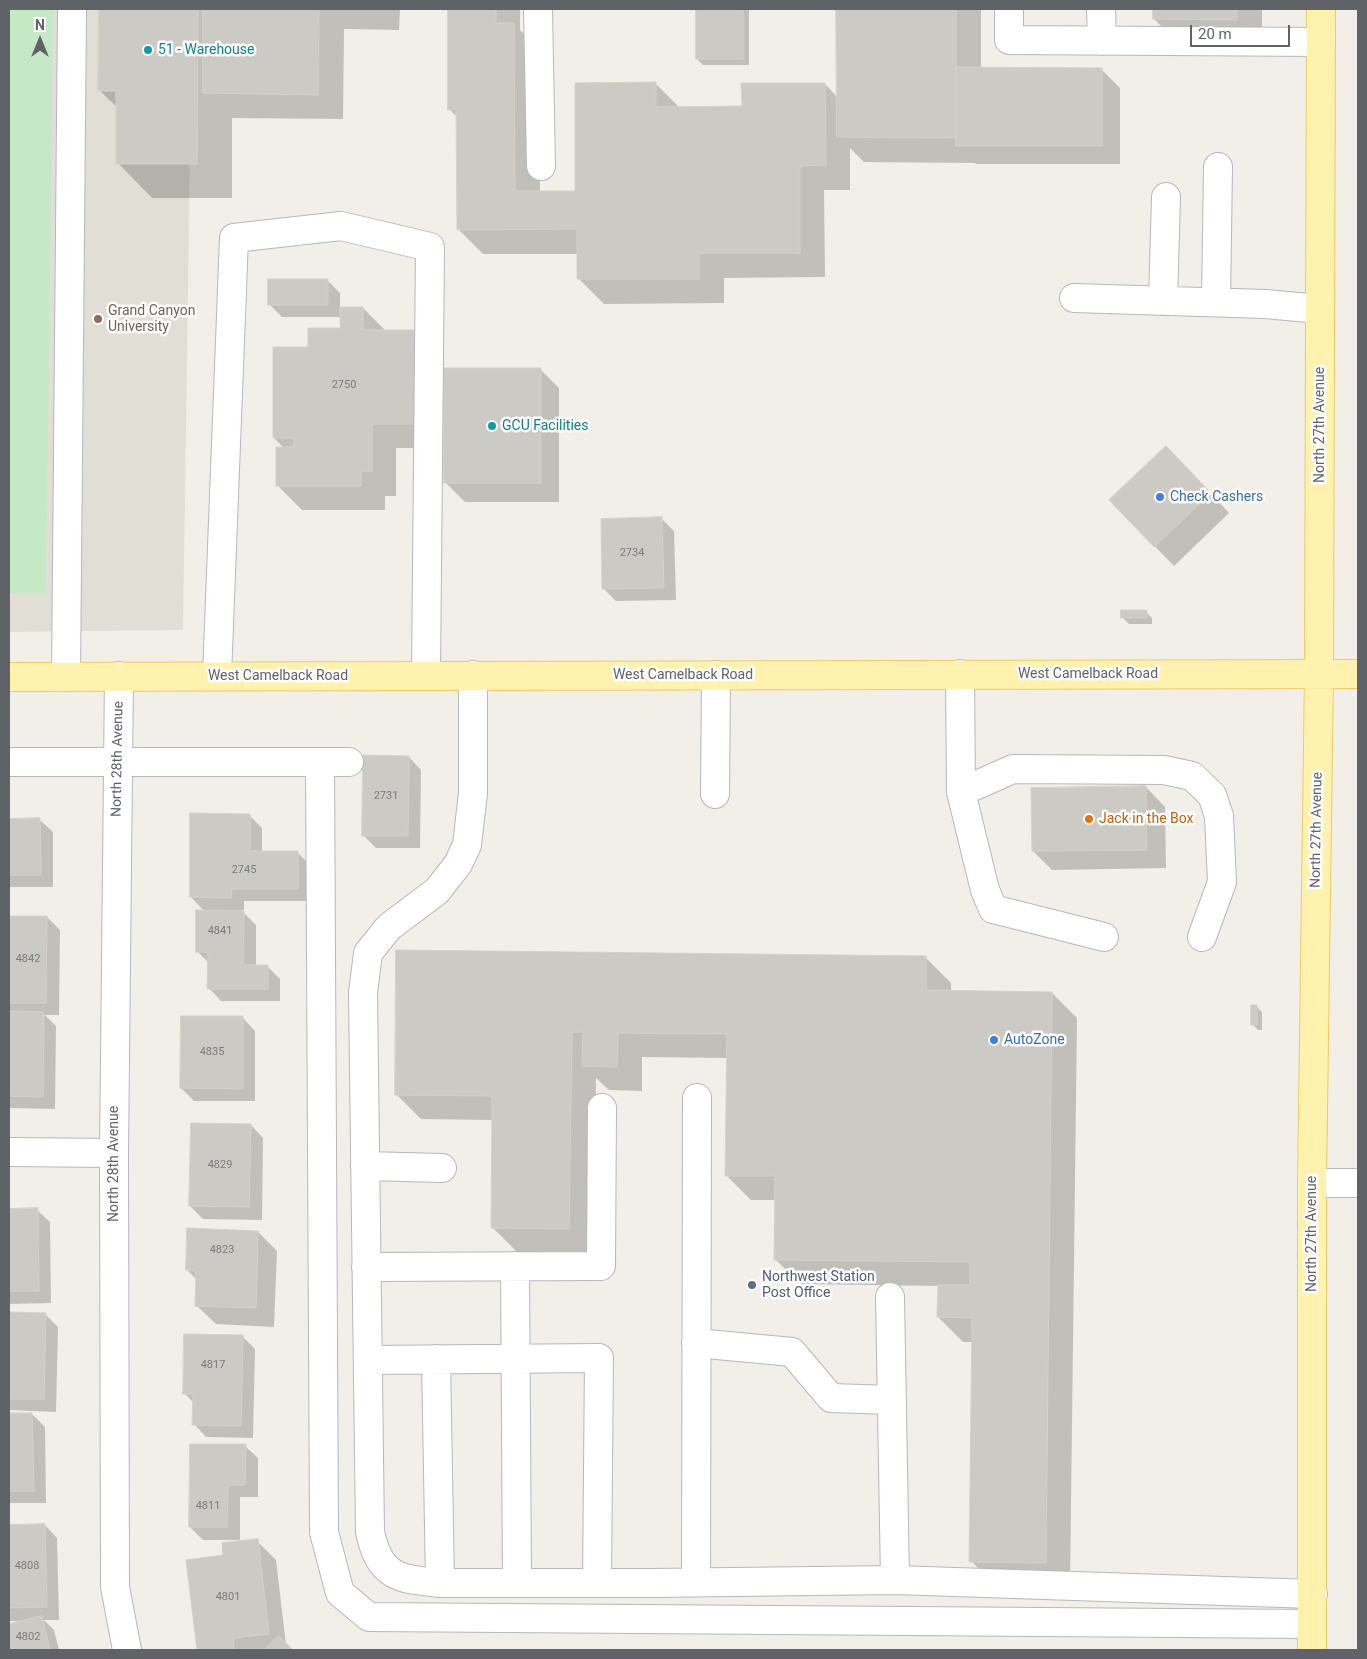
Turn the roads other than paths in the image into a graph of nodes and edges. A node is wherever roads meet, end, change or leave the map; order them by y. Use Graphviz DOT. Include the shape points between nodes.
graph roads {
  1 [pos="72,9"];
  2 [pos="538,9"];
  3 [pos="1009,9"];
  4 [pos="1101,9"];
  5 [pos="1321,9"];
  6 [pos="1102,41"];
  7 [pos="1321,42"];
  8 [pos="540,166"];
  9 [pos="1218,167"];
  10 [pos="1166,198"];
  11 [pos="1074,298"];
  12 [pos="1163,301"];
  13 [pos="1216,302"];
  14 [pos="1320,309"];
  15 [pos="960,674"];
  16 [pos="1319,674"];
  17 [pos="1358,674"];
  18 [pos="426,675"];
  19 [pos="473,675"];
  20 [pos="716,675"];
  21 [pos="66,676"];
  22 [pos="119,676"];
  23 [pos="217,676"];
  24 [pos="9,677"];
  25 [pos="9,762"];
  26 [pos="118,762"];
  27 [pos="320,762"];
  28 [pos="349,762"];
  29 [pos="961,792"];
  30 [pos="715,794"];
  31 [pos="1104,937"];
  32 [pos="1202,938"];
  33 [pos="697,1098"];
  34 [pos="602,1108"];
  35 [pos="9,1152"];
  36 [pos="114,1153"];
  37 [pos="365,1166"];
  38 [pos="442,1168"];
  39 [pos="1312,1183"];
  40 [pos="1358,1183"];
  41 [pos="515,1266"];
  42 [pos="366,1267"];
  43 [pos="890,1298"];
  44 [pos="696,1342"];
  45 [pos="436,1359"];
  46 [pos="515,1359"];
  47 [pos="368,1360"];
  48 [pos="892,1400"];
  49 [pos="895,1580"];
  50 [pos="696,1582"];
  51 [pos="440,1583"];
  52 [pos="517,1583"];
  53 [pos="597,1583"];
  54 [pos="1313,1594"];
  55 [pos="1312,1637"];
  56 [pos="127,1650"];
  1 -- 21 [label="street"];
  2 -- 8 [label="street"];
  3 -- 6 [label="street" via="1009,40"];
  4 -- 6 [label="street"];
  5 -- 7 [label="main road, North 27th Avenue"];
  6 -- 7 [label="street"];
  7 -- 14 [label="main road, North 27th Avenue"];
  9 -- 13 [label="street"];
  10 -- 12 [label="street"];
  11 -- 12 [label="street"];
  12 -- 13 [label="street"];
  13 -- 14 [label="street"];
  14 -- 16 [label="main road, North 27th Avenue"];
  15 -- 16 [label="main road, West Camelback Road"];
  15 -- 20 [label="main road, West Camelback Road"];
  15 -- 29 [label="street"];
  16 -- 17 [label="main road, West Camelback Road"];
  16 -- 39 [label="main road, North 27th Avenue"];
  18 -- 19 [label="main road, West Camelback Road"];
  18 -- 23 [label="main road, West Camelback Road"];
  18 -- 23 [label="street" via="430,247 342,226 234,238"];
  19 -- 20 [label="main road, West Camelback Road"];
  19 -- 37 [label="street" via="473,793 467,845 458,864 437,891 390,928 368,953 362,1013"];
  20 -- 30 [label="street"];
  21 -- 22 [label="main road, West Camelback Road"];
  21 -- 24 [label="main road, West Camelback Road"];
  22 -- 23 [label="main road, West Camelback Road"];
  22 -- 26 [label="street, North 28th Avenue"];
  25 -- 26 [label="street"];
  26 -- 27 [label="street"];
  26 -- 36 [label="street, North 28th Avenue"];
  27 -- 28 [label="street"];
  27 -- 55 [label="street" via="324,1532 340,1593 368,1617"];
  29 -- 31 [label="street" via="985,890 993,908"];
  29 -- 32 [label="street" via="1013,770 1164,770 1192,776 1212,795 1219,816 1222,882"];
  33 -- 44 [label="street"];
  34 -- 41 [label="street" via="601,1266"];
  35 -- 36 [label="street"];
  36 -- 56 [label="street, North 28th Avenue" via="115,1587"];
  37 -- 38 [label="street"];
  37 -- 42 [label="street"];
  39 -- 40 [label="street"];
  39 -- 54 [label="main road, North 27th Avenue"];
  41 -- 42 [label="street"];
  41 -- 46 [label="street"];
  42 -- 47 [label="street"];
  43 -- 48 [label="street"];
  44 -- 48 [label="street" via="792,1352 831,1398"];
  44 -- 50 [label="street"];
  45 -- 46 [label="street"];
  45 -- 47 [label="street"];
  45 -- 51 [label="street"];
  46 -- 52 [label="street"];
  46 -- 53 [label="street" via="599,1358"];
  47 -- 51 [label="street" via="370,1532 373,1546 388,1571 397,1577"];
  48 -- 49 [label="street"];
  49 -- 50 [label="street"];
  49 -- 54 [label="street"];
  50 -- 53 [label="street"];
  51 -- 52 [label="street"];
  52 -- 53 [label="street"];
  54 -- 55 [label="main road, North 27th Avenue"];
}
